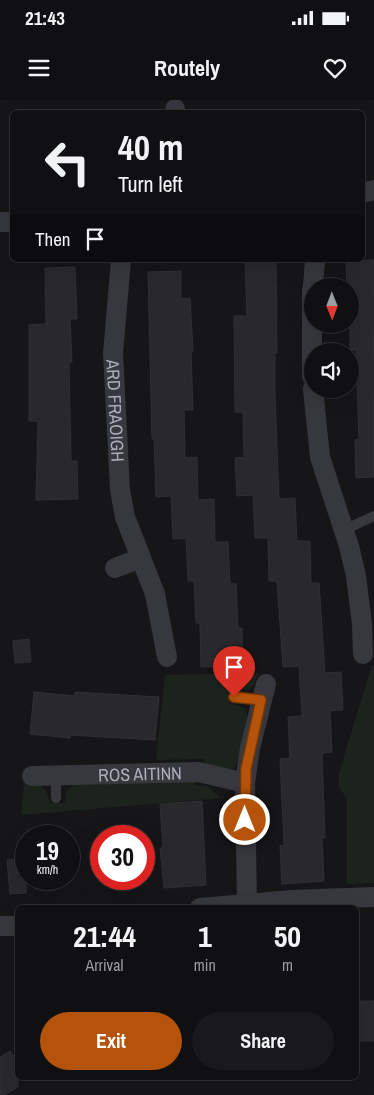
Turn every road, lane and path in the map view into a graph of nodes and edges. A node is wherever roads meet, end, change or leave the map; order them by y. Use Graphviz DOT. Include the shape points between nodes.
graph roads {
  1 [pos="121,262"];
  2 [pos="315,262"];
  3 [pos="314,278"];
  4 [pos="314,398"];
  5 [pos="374,516"];
  6 [pos="344,530"];
  7 [pos="141,558"];
  8 [pos="115,568"];
  9 [pos="362,654"];
  10 [pos="167,657"];
  11 [pos="263,692"];
  12 [pos="234,697"];
  13 [pos="32,776"];
  14 [pos="56,776"];
  15 [pos="245,783"];
  16 [pos="56,798"];
  17 [pos="374,897"];
  18 [pos="247,904"];
  19 [pos="235,905"];
  20 [pos="0,926"];
  21 [pos="15,926"];
  1 -- 7 [label="street, ARD FRAOIGH" via="114,336 116,442 125,517"];
  2 -- 3 [label="street"];
  4 -- 6 [label="street" via="320,457"];
  5 -- 6 [label="lane"];
  6 -- 9 [label="street" via="356,576"];
  7 -- 8 [label="street"];
  7 -- 10 [label="street, ARD FRAOIGH" via="155,594"];
  11 -- 12 [label="lane"];
  11 -- 15 [label="street"];
  13 -- 14 [label="street, ROS AITINN"];
  14 -- 15 [label="street, ROS AITINN" via="199,772"];
  14 -- 16 [label="lane"];
  15 -- 18 [label="street"];
  17 -- 18 [label="street"];
  18 -- 19 [label="street"];
  20 -- 21 [label="street"];
}
